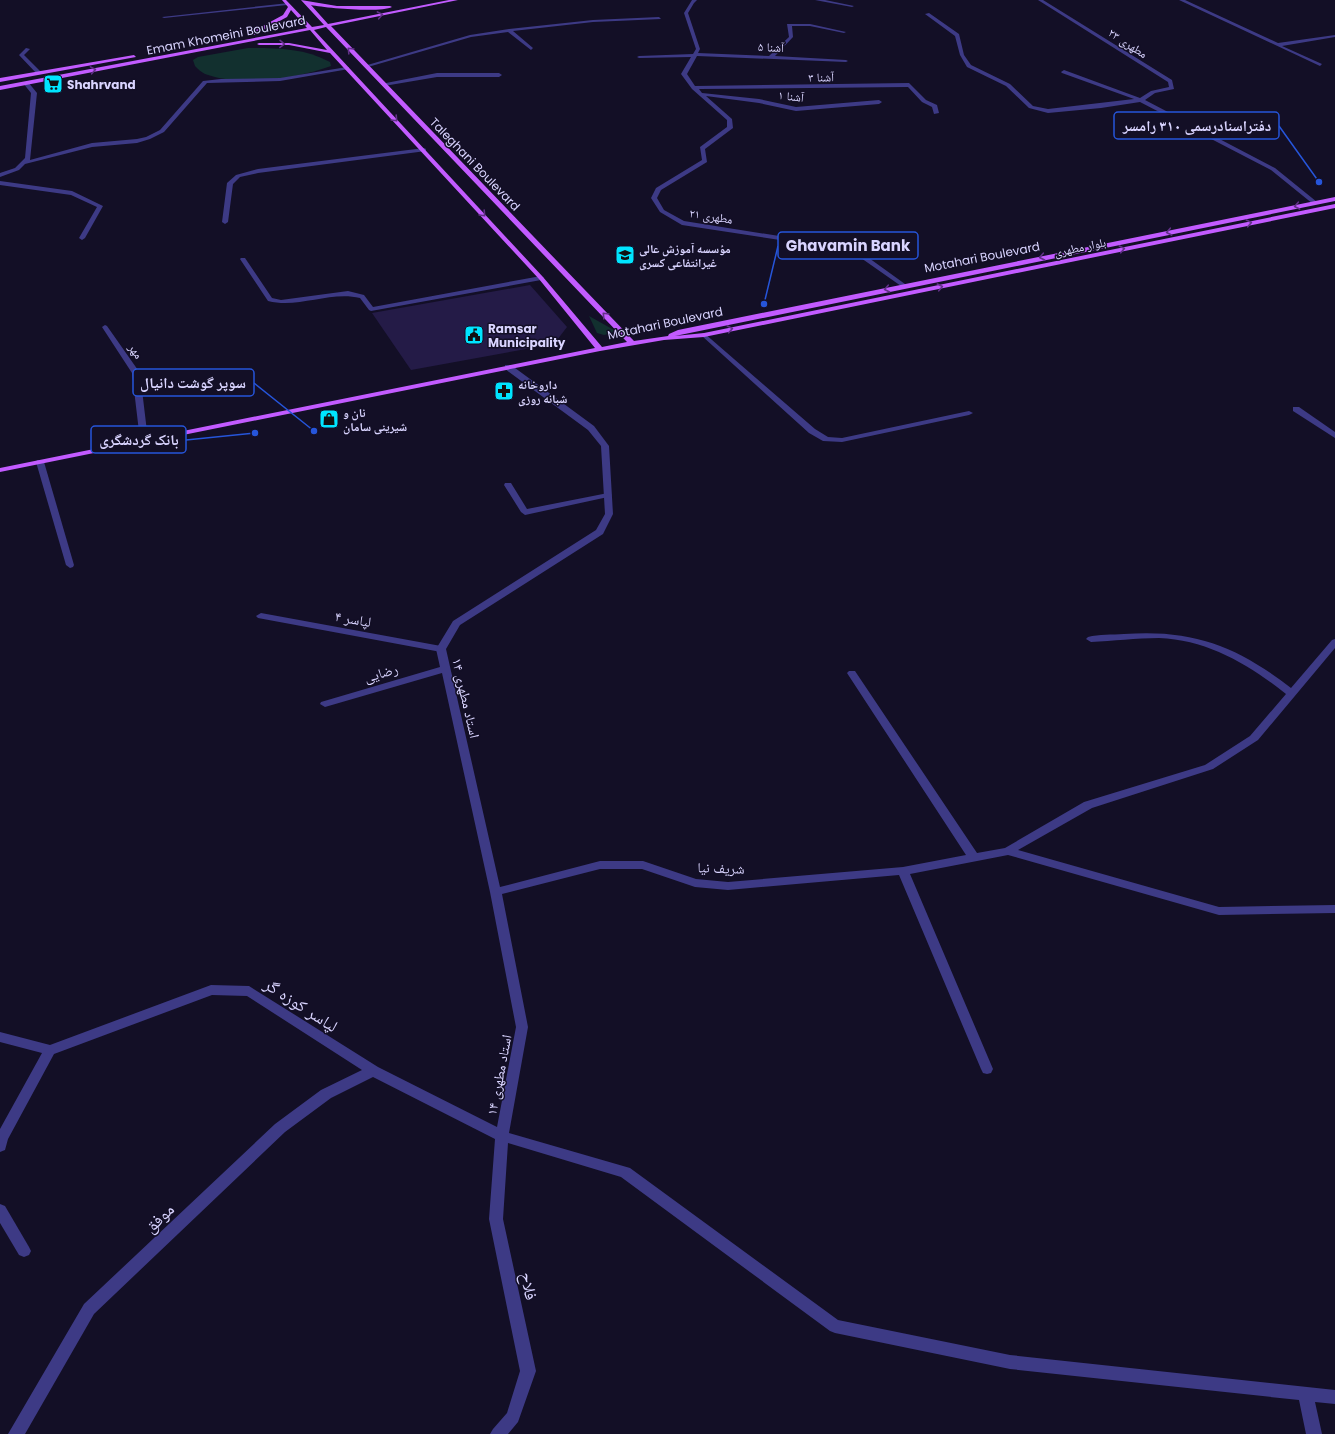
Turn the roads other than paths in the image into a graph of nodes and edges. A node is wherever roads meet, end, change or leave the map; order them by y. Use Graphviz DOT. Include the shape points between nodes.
graph roads {
  1 [pos="456,0"];
  2 [pos="695,0"];
  3 [pos="817,0"];
  4 [pos="1040,0"];
  5 [pos="1181,0"];
  6 [pos="304,2"];
  7 [pos="287,4"];
  8 [pos="404,4"];
  9 [pos="852,6"];
  10 [pos="390,7"];
  11 [pos="927,14"];
  12 [pos="164,17"];
  13 [pos="658,18"];
  14 [pos="328,21"];
  15 [pos="306,24"];
  16 [pos="311,29"];
  17 [pos="509,30"];
  18 [pos="844,32"];
  19 [pos="252,34"];
  20 [pos="244,36"];
  21 [pos="1335,36"];
  22 [pos="229,45"];
  23 [pos="1277,45"];
  24 [pos="28,49"];
  25 [pos="531,49"];
  26 [pos="332,52"];
  27 [pos="696,53"];
  28 [pos="138,55"];
  29 [pos="639,57"];
  30 [pos="771,57"];
  31 [pos="846,61"];
  32 [pos="1320,65"];
  33 [pos="366,66"];
  34 [pos="347,68"];
  35 [pos="1064,72"];
  36 [pos="39,73"];
  37 [pos="499,75"];
  38 [pos="20,76"];
  39 [pos="0,80"];
  40 [pos="26,83"];
  41 [pos="384,84"];
  42 [pos="0,88"];
  43 [pos="694,88"];
  44 [pos="701,94"];
  45 [pos="1141,100"];
  46 [pos="879,102"];
  47 [pos="936,113"];
  48 [pos="424,150"];
  49 [pos="23,163"];
  50 [pos="0,175"];
  51 [pos="0,183"];
  52 [pos="1335,199"];
  53 [pos="1316,203"];
  54 [pos="1335,206"];
  55 [pos="225,222"];
  56 [pos="82,238"];
  57 [pos="243,259"];
  58 [pos="542,278"];
  59 [pos="903,285"];
  60 [pos="766,314"];
  61 [pos="774,320"];
  62 [pos="105,327"];
  63 [pos="704,335"];
  64 [pos="664,338"];
  65 [pos="632,344"];
  66 [pos="600,349"];
  67 [pos="508,367"];
  68 [pos="1296,409"];
  69 [pos="969,413"];
  70 [pos="1335,436"];
  71 [pos="144,440"];
  72 [pos="40,462"];
  73 [pos="0,470"];
  74 [pos="508,485"];
  75 [pos="608,495"];
  76 [pos="70,565"];
  77 [pos="261,616"];
  78 [pos="1091,639"];
  79 [pos="1335,642"];
  80 [pos="441,649"];
  81 [pos="445,669"];
  82 [pos="852,673"];
  83 [pos="1292,694"];
  84 [pos="325,704"];
  85 [pos="1008,851"];
  86 [pos="974,858"];
  87 [pos="903,871"];
  88 [pos="496,892"];
  89 [pos="1335,909"];
  90 [pos="0,1037"];
  91 [pos="50,1050"];
  92 [pos="987,1069"];
  93 [pos="373,1071"];
  94 [pos="502,1136"];
  95 [pos="0,1146"];
  96 [pos="0,1210"];
  97 [pos="24,1251"];
  98 [pos="1306,1395"];
  99 [pos="1335,1397"];
  100 [pos="16,1434"];
  101 [pos="498,1434"];
  102 [pos="1314,1434"];
  14 -- 1 [label="main road, Emam Khomeini Boulevard, one-way"];
  2 -- 27 [label="street" via="686,13"];
  3 -- 9 [label="street"];
  4 -- 45 [label="street, مطهری ۲۳" via="1170,81 1172,88 1153,92"];
  5 -- 23 [label="street"];
  6 -- 10 [label="main road" via="343,9"];
  6 -- 14 [label="main road, Taleghani Boulevard"];
  7 -- 12 [label="street"];
  7 -- 15 [label="main road, Taleghani Boulevard"];
  7 -- 19 [label="main road" via="285,16"];
  8 -- 10 [label="main road, Emam Khomeini Boulevard"];
  10 -- 14 [label="main road, Emam Khomeini Boulevard"];
  11 -- 45 [label="street" via="957,35 962,55 969,66 1008,85 1031,107 1048,110"];
  13 -- 17 [label="street" via="593,21"];
  14 -- 15 [label="main road, Emam Khomeini Boulevard"];
  14 -- 16 [label="main road, Emam Khomeini Boulevard"];
  33 -- 14 [label="main road, Taleghani Boulevard, one-way"];
  15 -- 16 [label="main road, Taleghani Boulevard"];
  15 -- 19 [label="main road, Emam Khomeini Boulevard"];
  16 -- 22 [label="main road, Emam Khomeini Boulevard"];
  16 -- 26 [label="main road, Taleghani Boulevard"];
  17 -- 25 [label="street"];
  17 -- 33 [label="street" via="470,36"];
  18 -- 30 [label="street" via="810,25 789,26 791,36"];
  19 -- 20 [label="main road, Emam Khomeini Boulevard"];
  21 -- 23 [label="street"];
  22 -- 26 [label="main road, one-way" via="289,44"];
  40 -- 22 [label="main road, Emam Khomeini Boulevard, one-way"];
  23 -- 32 [label="street"];
  24 -- 36 [label="street" via="21,55"];
  26 -- 34 [label="main road, Taleghani Boulevard"];
  27 -- 29 [label="street, آشنا ۵"];
  27 -- 30 [label="street, آشنا ۵"];
  27 -- 43 [label="street, مطهری ۲۱" via="684,74"];
  28 -- 36 [label="main road, Emam Khomeini Boulevard"];
  30 -- 31 [label="street, آشنا ۵"];
  33 -- 41 [label="main road, Taleghani Boulevard"];
  34 -- 48 [label="main road, Taleghani Boulevard, one-way" via="386,106"];
  34 -- 49 [label="street" via="270,80 205,82 162,131 148,138 92,145"];
  35 -- 45 [label="street"];
  36 -- 38 [label="main road, Emam Khomeini Boulevard"];
  37 -- 41 [label="street" via="437,75"];
  38 -- 39 [label="main road, Emam Khomeini Boulevard"];
  38 -- 40 [label="main road"];
  40 -- 42 [label="main road, Emam Khomeini Boulevard"];
  40 -- 49 [label="street" via="34,93 28,158"];
  65 -- 41 [label="main road, Taleghani Boulevard, one-way" via="399,104"];
  43 -- 44 [label="street, مطهری ۲۱"];
  43 -- 47 [label="street, آشنا ۳" via="909,85 924,101 935,106"];
  44 -- 46 [label="street, آشنا ۱" via="796,108"];
  44 -- 59 [label="street, مطهری ۲۱" via="730,120 730,128 702,148 705,161 658,189 654,198 662,211 682,223 853,249"];
  45 -- 53 [label="street" via="1273,169"];
  48 -- 55 [label="street" via="258,171 238,176 230,183"];
  48 -- 58 [label="main road, Taleghani Boulevard, one-way"];
  49 -- 50 [label="street" via="17,169"];
  51 -- 56 [label="street" via="72,193 100,206"];
  52 -- 53 [label="main road, Motahari Boulevard"];
  53 -- 59 [label="main road, Motahari Boulevard, one-way"];
  61 -- 54 [label="main road, بلوار مطهری, one-way"];
  57 -- 58 [label="street" via="270,300 281,302 348,293 362,296 371,309"];
  58 -- 66 [label="main road, Taleghani Boulevard"];
  59 -- 60 [label="main road, Motahari Boulevard, one-way"];
  60 -- 61 [label="main road"];
  60 -- 64 [label="main road, Motahari Boulevard" via="678,332"];
  63 -- 61 [label="main road, بلوار مطهری, one-way"];
  62 -- 71 [label="street, مهر" via="136,373"];
  63 -- 64 [label="main road, بلوار مطهری"];
  63 -- 69 [label="street" via="812,431 826,439 842,440"];
  64 -- 65 [label="main road, Motahari Boulevard"];
  65 -- 66 [label="main road, Motahari Boulevard"];
  66 -- 67 [label="main road, Motahari Boulevard"];
  67 -- 71 [label="main road, Motahari Boulevard"];
  67 -- 75 [label="street, استاد مطهری ۱۴" via="591,428 606,446"];
  68 -- 70 [label="street"];
  71 -- 72 [label="main road, Motahari Boulevard"];
  72 -- 73 [label="main road, Motahari Boulevard"];
  72 -- 76 [label="street"];
  74 -- 75 [label="street" via="525,512"];
  75 -- 80 [label="street, استاد مطهری ۱۴" via="609,514 600,532 456,624"];
  77 -- 80 [label="street, لپاسر ۴"];
  78 -- 83 [label="street" via="1165,636 1211,645 1241,657"];
  79 -- 83 [label="street"];
  80 -- 81 [label="street, استاد مطهری ۱۴"];
  81 -- 84 [label="street, رضایی"];
  81 -- 88 [label="street, استاد مطهری ۱۴"];
  82 -- 86 [label="street"];
  83 -- 85 [label="street" via="1254,738 1208,767 1088,805"];
  85 -- 86 [label="street, شریف نیا"];
  85 -- 89 [label="street" via="1219,911"];
  86 -- 87 [label="street, شریف نیا"];
  87 -- 88 [label="street, شریف نیا" via="728,886 694,883 643,864 600,865"];
  87 -- 92 [label="street"];
  88 -- 94 [label="street, استاد مطهری ۱۴" via="522,1027"];
  90 -- 91 [label="street"];
  91 -- 93 [label="street, لپاسر کوزه گر" via="211,990 250,991"];
  91 -- 95 [label="street"];
  93 -- 94 [label="street, لپاسر کوزه گر"];
  93 -- 100 [label="street, موفق" via="326,1094 280,1128 89,1309"];
  94 -- 98 [label="street, لپاسر کوزه گر" via="626,1172 835,1326 1010,1362"];
  94 -- 101 [label="street, فلاح" via="496,1219 528,1371 513,1417"];
  96 -- 97 [label="street"];
  98 -- 99 [label="street, لپاسر کوزه گر"];
  98 -- 102 [label="street"];
}
